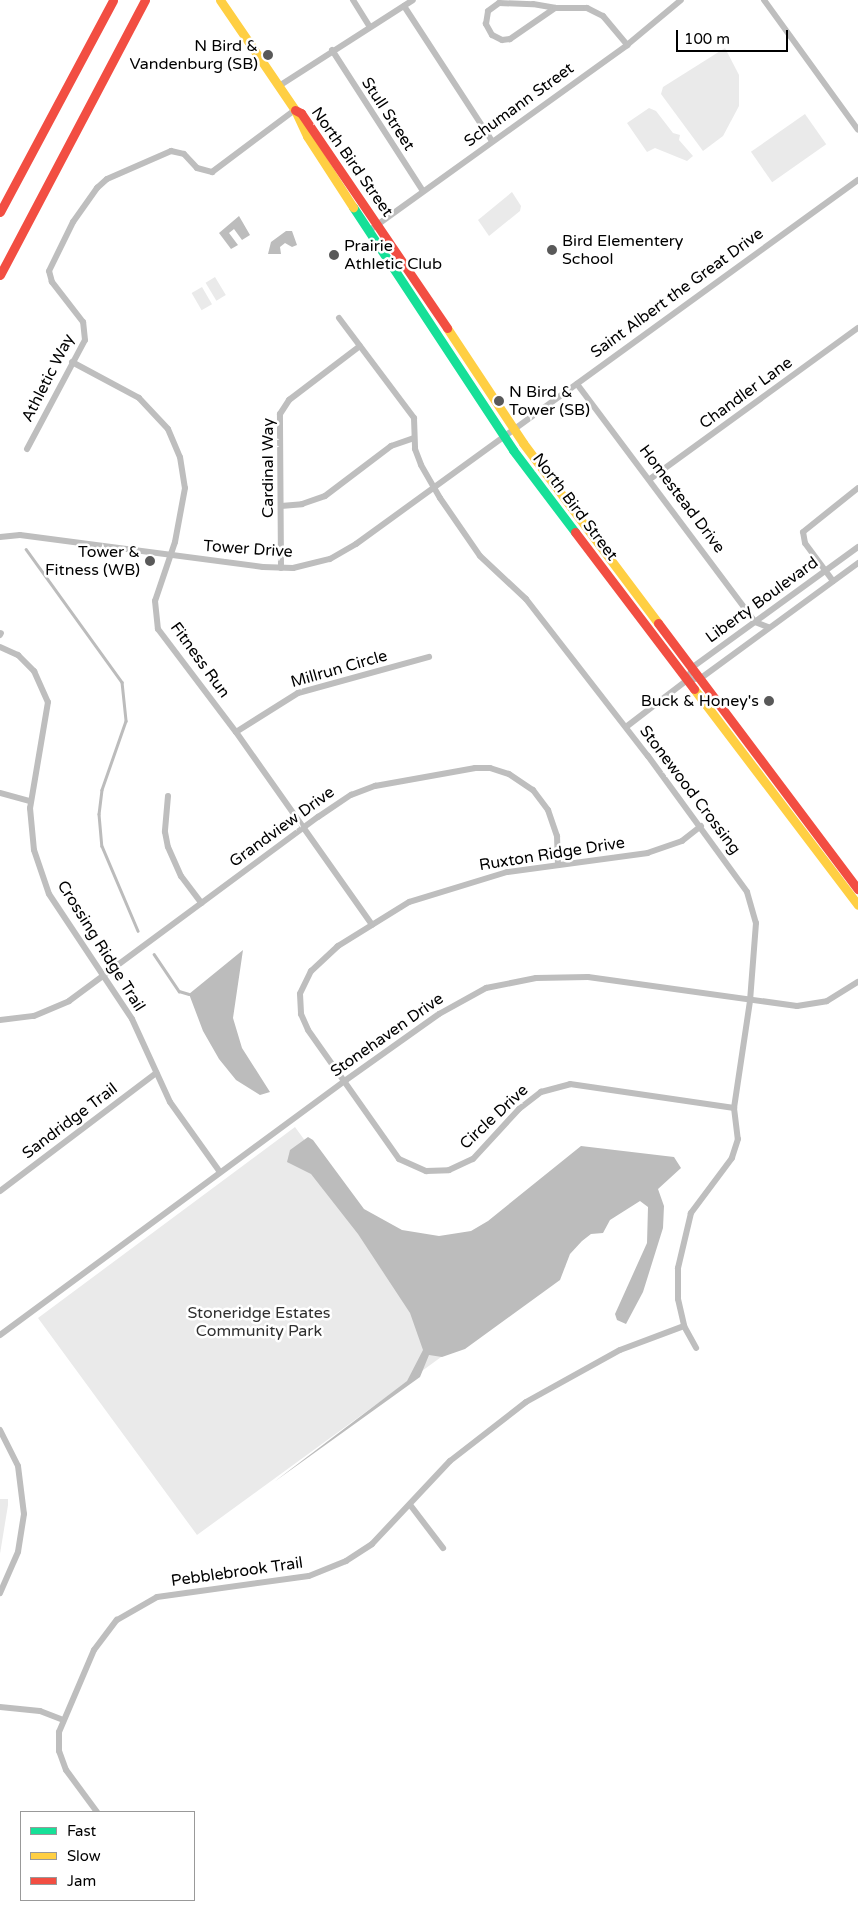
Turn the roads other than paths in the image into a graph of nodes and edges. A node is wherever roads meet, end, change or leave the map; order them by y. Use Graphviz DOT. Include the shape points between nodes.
graph roads {
  1 [pos="113,0"];
  2 [pos="145,0"];
  3 [pos="220,0"];
  4 [pos="353,0"];
  5 [pos="413,0"];
  6 [pos="681,0"];
  7 [pos="764,0"];
  8 [pos="404,6"];
  9 [pos="555,8"];
  10 [pos="370,27"];
  11 [pos="627,45"];
  12 [pos="332,50"];
  13 [pos="279,86"];
  14 [pos="295,110"];
  15 [pos="858,130"];
  16 [pos="492,141"];
  17 [pos="858,180"];
  18 [pos="423,191"];
  19 [pos="0,212"];
  20 [pos="378,224"];
  21 [pos="370,230"];
  22 [pos="0,275"];
  23 [pos="339,318"];
  24 [pos="858,328"];
  25 [pos="360,346"];
  26 [pos="72,362"];
  27 [pos="576,384"];
  28 [pos="514,430"];
  29 [pos="504,436"];
  30 [pos="414,438"];
  31 [pos="27,449"];
  32 [pos="650,479"];
  33 [pos="434,488"];
  34 [pos="858,488"];
  35 [pos="281,506"];
  36 [pos="0,537"];
  37 [pos="858,547"];
  38 [pos="170,557"];
  39 [pos="858,563"];
  40 [pos="281,568"];
  41 [pos="825,570"];
  42 [pos="833,581"];
  43 [pos="755,622"];
  44 [pos="768,628"];
  45 [pos="0,647"];
  46 [pos="429,657"];
  47 [pos="693,667"];
  48 [pos="701,678"];
  49 [pos="687,680"];
  50 [pos="626,727"];
  51 [pos="236,732"];
  52 [pos="0,793"];
  53 [pos="168,796"];
  54 [pos="30,801"];
  55 [pos="701,826"];
  56 [pos="304,827"];
  57 [pos="558,865"];
  58 [pos="858,889"];
  59 [pos="201,903"];
  60 [pos="858,904"];
  61 [pos="372,925"];
  62 [pos="104,974"];
  63 [pos="858,982"];
  64 [pos="750,1001"];
  65 [pos="0,1020"];
  66 [pos="156,1073"];
  67 [pos="346,1080"];
  68 [pos="734,1108"];
  69 [pos="220,1172"];
  70 [pos="0,1191"];
  71 [pos="684,1326"];
  72 [pos="0,1335"];
  73 [pos="696,1348"];
  74 [pos="0,1430"];
  75 [pos="410,1506"];
  76 [pos="442,1548"];
  77 [pos="0,1593"];
  78 [pos="0,1707"];
  79 [pos="63,1720"];
  80 [pos="96,1811"];
  1 -- 19 [label="main road"];
  2 -- 22 [label="main road"];
  3 -- 13 [label="main road, North Bird Street"];
  4 -- 10 [label="street"];
  5 -- 8 [label="street"];
  6 -- 11 [label="street, Schumann Street"];
  7 -- 15 [label="street"];
  8 -- 10 [label="street"];
  8 -- 16 [label="street"];
  9 -- 9 [label="street" via="499,3 488,11 486,24 495,37 510,39"];
  9 -- 11 [label="street" via="587,8 603,16"];
  10 -- 12 [label="street"];
  11 -- 16 [label="street, Schumann Street"];
  12 -- 13 [label="street"];
  12 -- 18 [label="street, Stull Street"];
  13 -- 14 [label="main road, North Bird Street"];
  14 -- 20 [label="main road, North Bird Street" via="301,113"];
  14 -- 21 [label="main road, North Bird Street" via="307,136"];
  14 -- 26 [label="street, Athletic Way" via="212,172 198,168 177,151 107,179 97,188 73,222 49,268 52,282 78,314 86,332 86,340"];
  16 -- 18 [label="street, Schumann Street"];
  17 -- 27 [label="street, Saint Albert the Great Drive"];
  18 -- 20 [label="street, Schumann Street"];
  20 -- 21 [label="street, Schumann Street"];
  20 -- 28 [label="main road, North Bird Street"];
  21 -- 29 [label="main road, North Bird Street"];
  23 -- 25 [label="street, Stonewood Crossing"];
  24 -- 32 [label="street, Chandler Lane"];
  25 -- 30 [label="street, Stonewood Crossing" via="414,418"];
  25 -- 35 [label="street, Cardinal Way" via="283,407 280,414"];
  26 -- 31 [label="street, Athletic Way"];
  26 -- 38 [label="street, Fitness Run" via="139,398 168,430 180,457 185,488"];
  27 -- 28 [label="street, Saint Albert the Great Drive"];
  27 -- 32 [label="street, Homestead Drive"];
  28 -- 29 [label="street, Tower Drive"];
  28 -- 47 [label="main road, North Bird Street"];
  29 -- 33 [label="street, Tower Drive"];
  29 -- 49 [label="main road, North Bird Street"];
  30 -- 33 [label="street, Stonewood Crossing" via="421,465"];
  30 -- 35 [label="street" via="390,446 324,496 302,504"];
  32 -- 43 [label="street, Homestead Drive"];
  33 -- 40 [label="street, Tower Drive" via="343,552 315,563"];
  33 -- 50 [label="street, Stonewood Crossing" via="480,556 526,600"];
  34 -- 41 [label="street" via="803,532 805,543"];
  35 -- 40 [label="street, Cardinal Way"];
  36 -- 38 [label="street, Tower Drive" via="20,534"];
  37 -- 41 [label="street, Liberty Boulevard"];
  38 -- 40 [label="street, Tower Drive"];
  38 -- 51 [label="street, Fitness Run" via="155,601 158,629"];
  39 -- 42 [label="street, Liberty Boulevard"];
  41 -- 42 [label="street"];
  41 -- 43 [label="street, Liberty Boulevard"];
  42 -- 44 [label="street, Liberty Boulevard"];
  43 -- 44 [label="street, Homestead Drive"];
  43 -- 47 [label="street, Liberty Boulevard"];
  44 -- 48 [label="street, Liberty Boulevard"];
  45 -- 54 [label="street, Crossing Ridge Trail" via="18,656 34,671 48,702"];
  46 -- 51 [label="street, Millrun Circle" via="298,693"];
  47 -- 48 [label="main road, North Bird Street"];
  47 -- 49 [label="street, Liberty Boulevard"];
  48 -- 49 [label="street, Liberty Boulevard"];
  48 -- 58 [label="main road, North Bird Street"];
  49 -- 50 [label="street, Liberty Boulevard"];
  49 -- 60 [label="main road, North Bird Street"];
  50 -- 55 [label="street, Stonewood Crossing"];
  51 -- 56 [label="street, Fitness Run"];
  52 -- 54 [label="street"];
  53 -- 59 [label="street" via="165,832 168,847 181,876"];
  54 -- 62 [label="street, Crossing Ridge Trail" via="34,850 49,894"];
  55 -- 57 [label="street, Ruxton Ridge Drive" via="682,841 648,853"];
  55 -- 64 [label="street, Stonewood Crossing" via="747,892 756,922"];
  56 -- 57 [label="street, Grandview Drive" via="351,795 375,786 490,768 515,776 533,790 548,810 557,836"];
  56 -- 59 [label="street, Grandview Drive"];
  56 -- 61 [label="street, Fitness Run"];
  57 -- 61 [label="street, Ruxton Ridge Drive" via="467,882 409,902"];
  59 -- 62 [label="street, Grandview Drive"];
  61 -- 67 [label="street, Ruxton Ridge Drive" via="338,946 311,970 300,994 308,1030"];
  62 -- 65 [label="street, Grandview Drive" via="53,1010"];
  62 -- 66 [label="street, Crossing Ridge Trail" via="132,1019"];
  63 -- 64 [label="street, Stonehaven Drive" via="827,1001 797,1006"];
  64 -- 67 [label="street, Stonehaven Drive" via="588,977 536,978 486,988 470,996"];
  64 -- 68 [label="street, Stonewood Crossing"];
  66 -- 69 [label="street, Crossing Ridge Trail" via="170,1102"];
  66 -- 70 [label="street, Sandridge Trail"];
  67 -- 68 [label="street, Circle Drive" via="399,1159 426,1171 449,1170 472,1159 519,1108 541,1092 570,1084"];
  67 -- 69 [label="street, Stonehaven Drive"];
  68 -- 71 [label="street, Stonewood Crossing" via="738,1139 732,1158 690,1213 682,1242 678,1300"];
  69 -- 72 [label="street, Stonehaven Drive"];
  71 -- 73 [label="street, Stonewood Crossing"];
  71 -- 75 [label="street, Pebblebrook Trail" via="620,1350 526,1402 450,1461"];
  74 -- 77 [label="street" via="18,1466 24,1514 18,1552"];
  75 -- 76 [label="street"];
  75 -- 79 [label="street, Pebblebrook Trail" via="372,1544 346,1561 309,1576 157,1597 129,1611 110,1626 94,1650"];
  78 -- 79 [label="street" via="40,1711"];
  79 -- 80 [label="street, Pebblebrook Trail" via="58,1732 59,1752 66,1770"];
}
